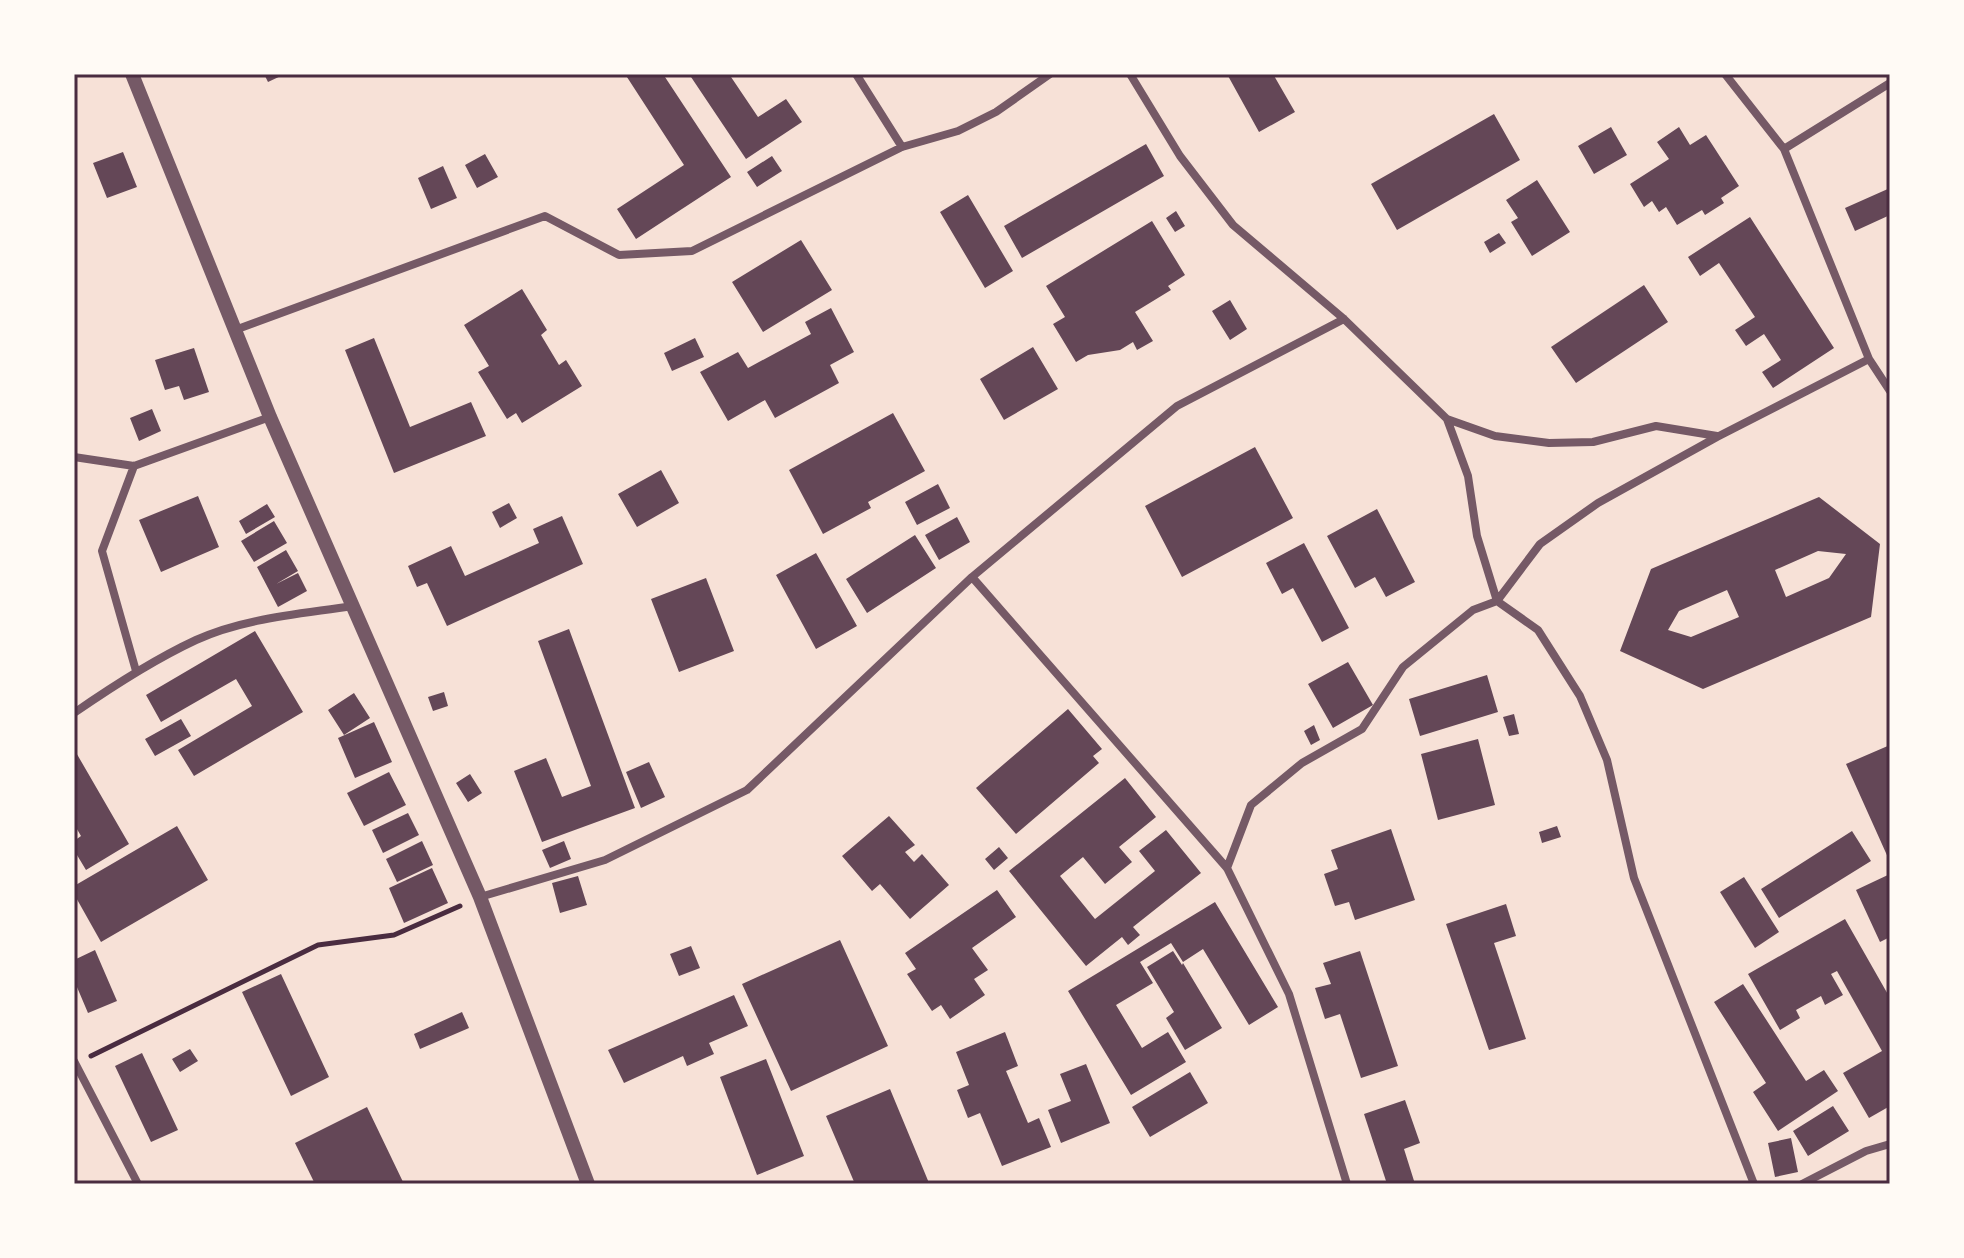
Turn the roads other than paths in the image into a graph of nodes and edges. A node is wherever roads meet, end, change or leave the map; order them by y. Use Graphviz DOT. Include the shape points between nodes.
graph roads {
  1 [pos="132,74"];
  2 [pos="856,74"];
  3 [pos="1050,74"];
  4 [pos="1130,74"];
  5 [pos="1725,74"];
  6 [pos="1890,83"];
  7 [pos="902,147"];
  8 [pos="1784,149"];
  9 [pos="1344,319"];
  10 [pos="235,330"];
  11 [pos="1869,359"];
  12 [pos="1890,391"];
  13 [pos="270,417"];
  14 [pos="1447,419"];
  15 [pos="1717,437"];
  16 [pos="74,457"];
  17 [pos="134,466"];
  18 [pos="972,577"];
  19 [pos="1497,601"];
  20 [pos="352,606"];
  21 [pos="136,671"];
  22 [pos="74,713"];
  23 [pos="1227,868"];
  24 [pos="480,897"];
  25 [pos="75,1062"];
  26 [pos="1890,1144"];
  27 [pos="138,1184"];
  28 [pos="588,1184"];
  29 [pos="1347,1184"];
  30 [pos="1754,1184"];
  31 [pos="1802,1184"];
  1 -- 10 [label="street"];
  2 -- 7 [label="street"];
  3 -- 7 [label="street" via="958,131"];
  4 -- 9 [label="street" via="1180,156 1233,225"];
  5 -- 8 [label="street"];
  6 -- 8 [label="street"];
  7 -- 10 [label="street" via="692,251 619,255 545,216"];
  8 -- 11 [label="street"];
  9 -- 14 [label="street"];
  9 -- 18 [label="street" via="1177,406"];
  10 -- 13 [label="street"];
  11 -- 12 [label="street"];
  11 -- 15 [label="street"];
  13 -- 17 [label="street"];
  13 -- 20 [label="street"];
  14 -- 15 [label="street" via="1495,436 1549,443 1593,442 1656,426"];
  14 -- 19 [label="street" via="1468,476 1477,536"];
  15 -- 19 [label="street" via="1598,503 1540,544"];
  16 -- 17 [label="street"];
  17 -- 21 [label="street" via="102,551"];
  18 -- 23 [label="street"];
  18 -- 24 [label="street" via="747,790 605,860"];
  19 -- 23 [label="street" via="1473,610 1403,667 1362,729 1302,763 1251,805"];
  19 -- 30 [label="street" via="1538,630 1580,696 1607,760 1634,878"];
  20 -- 21 [label="street" via="262,620 198,639"];
  20 -- 24 [label="street"];
  21 -- 22 [label="street"];
  23 -- 29 [label="street" via="1289,994"];
  24 -- 28 [label="street"];
  25 -- 27 [label="street"];
  26 -- 31 [label="street"];
}
